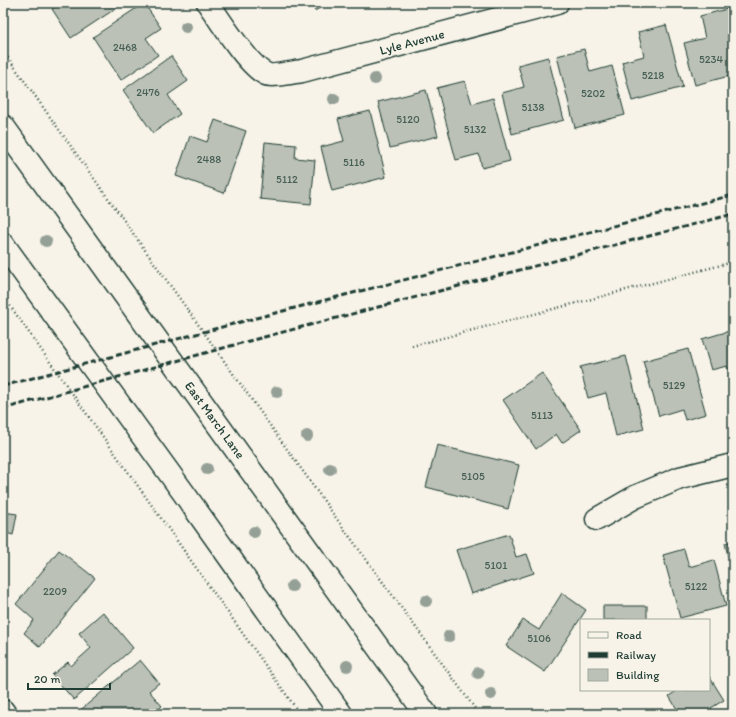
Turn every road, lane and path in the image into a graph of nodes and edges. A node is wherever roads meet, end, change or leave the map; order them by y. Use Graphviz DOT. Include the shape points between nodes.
graph roads {
  1 [pos="208,3"];
  2 [pos="557,3"];
  3 [pos="3,51"];
  4 [pos="3,126"];
  5 [pos="3,244"];
  6 [pos="733,262"];
  7 [pos="3,296"];
  8 [pos="412,346"];
  9 [pos="733,465"];
  10 [pos="597,519"];
  11 [pos="3,712"];
  12 [pos="5,714"];
  13 [pos="300,714"];
  14 [pos="341,714"];
  15 [pos="426,714"];
  16 [pos="479,714"];
  1 -- 2 [label="main road, Lyle Avenue" via="251,62 266,74 302,71"];
  3 -- 16 [label="path"];
  4 -- 15 [label="main road, East March Lane"];
  5 -- 14 [label="main road"];
  6 -- 8 [label="path"];
  7 -- 13 [label="path"];
  9 -- 10 [label="main road" via="680,478 635,497"];
  11 -- 12 [label="main road"];
}
